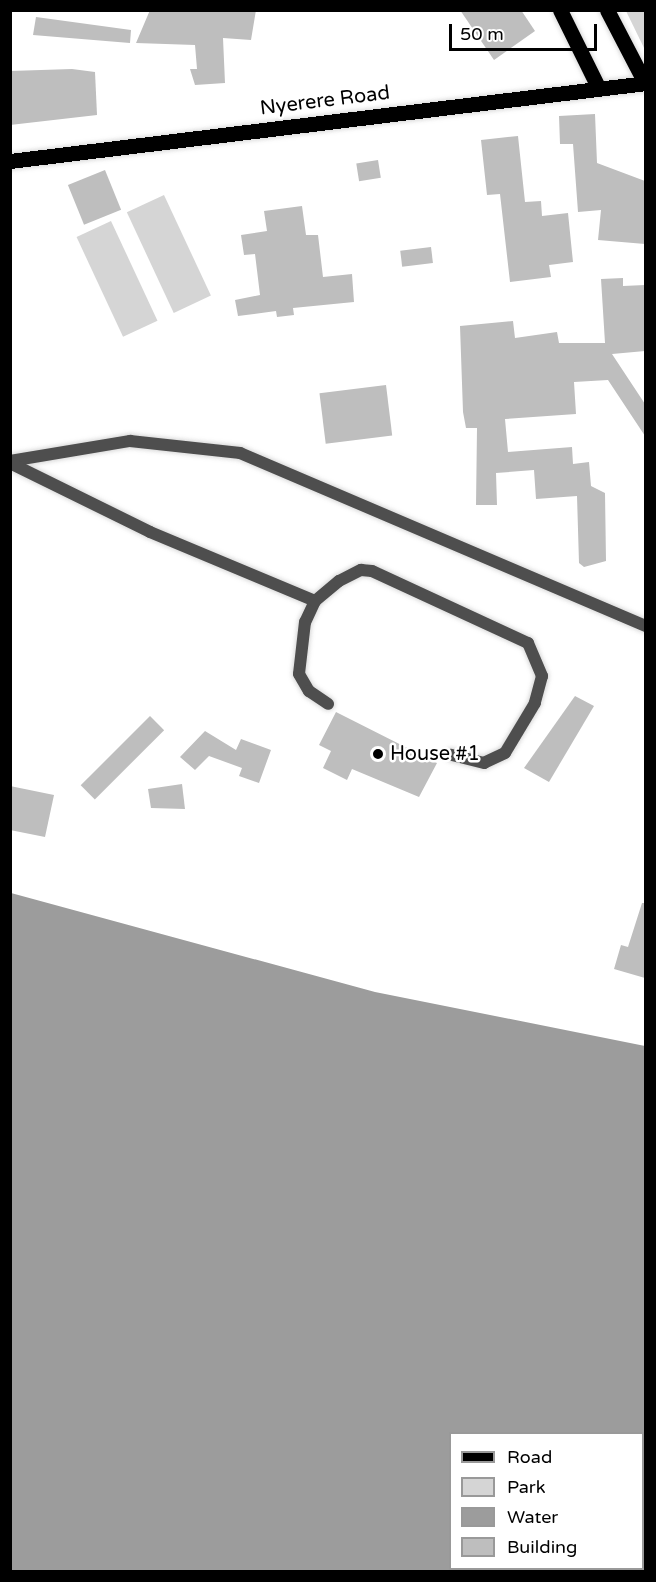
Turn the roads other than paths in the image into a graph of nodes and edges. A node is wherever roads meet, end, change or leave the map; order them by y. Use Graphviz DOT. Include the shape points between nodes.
graph roads {
  1 [pos="560,10"];
  2 [pos="607,10"];
  3 [pos="645,83"];
  4 [pos="599,89"];
  5 [pos="10,161"];
  6 [pos="10,462"];
  7 [pos="315,601"];
  8 [pos="645,626"];
  9 [pos="328,704"];
  10 [pos="451,755"];
  1 -- 4 [label="main road"];
  2 -- 3 [label="main road"];
  3 -- 4 [label="main road, Nyerere Road"];
  4 -- 5 [label="main road, Nyerere Road"];
  6 -- 7 [label="street" via="150,532"];
  6 -- 8 [label="street" via="130,441 240,453"];
  7 -- 9 [label="street" via="305,622 299,674 309,691"];
  7 -- 10 [label="street" via="339,581 361,570 372,571 528,643 542,676 535,703 505,753 483,763"];
}
